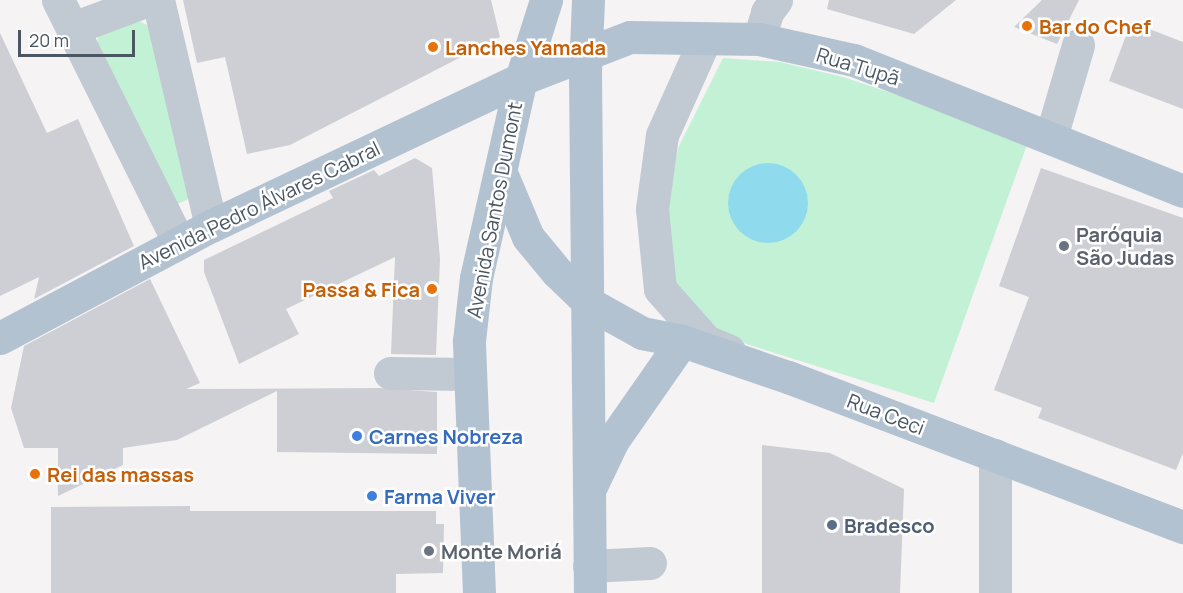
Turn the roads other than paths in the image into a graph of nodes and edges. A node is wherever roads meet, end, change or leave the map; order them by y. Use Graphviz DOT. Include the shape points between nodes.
graph roads {
  1 [pos="58,0"];
  2 [pos="148,0"];
  3 [pos="158,0"];
  4 [pos="546,0"];
  5 [pos="588,0"];
  6 [pos="776,0"];
  7 [pos="73,28"];
  8 [pos="705,39"];
  9 [pos="759,39"];
  10 [pos="1078,45"];
  11 [pos="586,52"];
  12 [pos="521,79"];
  13 [pos="1051,137"];
  14 [pos="501,173"];
  15 [pos="1183,191"];
  16 [pos="211,226"];
  17 [pos="179,243"];
  18 [pos="590,304"];
  19 [pos="0,338"];
  20 [pos="682,341"];
  21 [pos="390,373"];
  22 [pos="469,374"];
  23 [pos="788,377"];
  24 [pos="995,455"];
  25 [pos="587,495"];
  26 [pos="1183,527"];
  27 [pos="650,562"];
  28 [pos="589,580"];
  29 [pos="479,593"];
  30 [pos="995,593"];
  1 -- 7 [label="street"];
  2 -- 7 [label="street"];
  3 -- 16 [label="street"];
  4 -- 12 [label="main road, Avenida Santos Dumont"];
  5 -- 11 [label="main road"];
  6 -- 9 [label="street" via="767,12"];
  7 -- 17 [label="street"];
  8 -- 9 [label="main road, Rua Tupã"];
  8 -- 11 [label="main road, Rua Tupã" via="630,37"];
  8 -- 23 [label="street" via="662,135 652,209 660,289 706,341"];
  9 -- 13 [label="main road, Rua Tupã" via="854,60"];
  10 -- 13 [label="street"];
  11 -- 12 [label="main road, Rua Tupã"];
  11 -- 18 [label="main road"];
  12 -- 14 [label="main road, Avenida Santos Dumont"];
  12 -- 16 [label="main road, Avenida Pedro Álvares Cabral"];
  13 -- 15 [label="main road, Rua Tupã"];
  14 -- 18 [label="main road, Rua Ceci" via="528,237"];
  14 -- 22 [label="main road, Avenida Santos Dumont" via="476,278"];
  16 -- 17 [label="main road, Avenida Pedro Álvares Cabral"];
  17 -- 19 [label="main road, Avenida Pedro Álvares Cabral"];
  18 -- 20 [label="main road, Rua Ceci" via="642,333"];
  18 -- 25 [label="main road"];
  20 -- 23 [label="main road, Rua Ceci"];
  20 -- 25 [label="main road" via="614,440"];
  21 -- 22 [label="street"];
  22 -- 29 [label="main road, Avenida Santos Dumont"];
  23 -- 24 [label="main road, Rua Ceci"];
  24 -- 26 [label="main road, Rua Ceci"];
  24 -- 30 [label="street"];
  25 -- 28 [label="main road"];
  27 -- 28 [label="street"];
}
